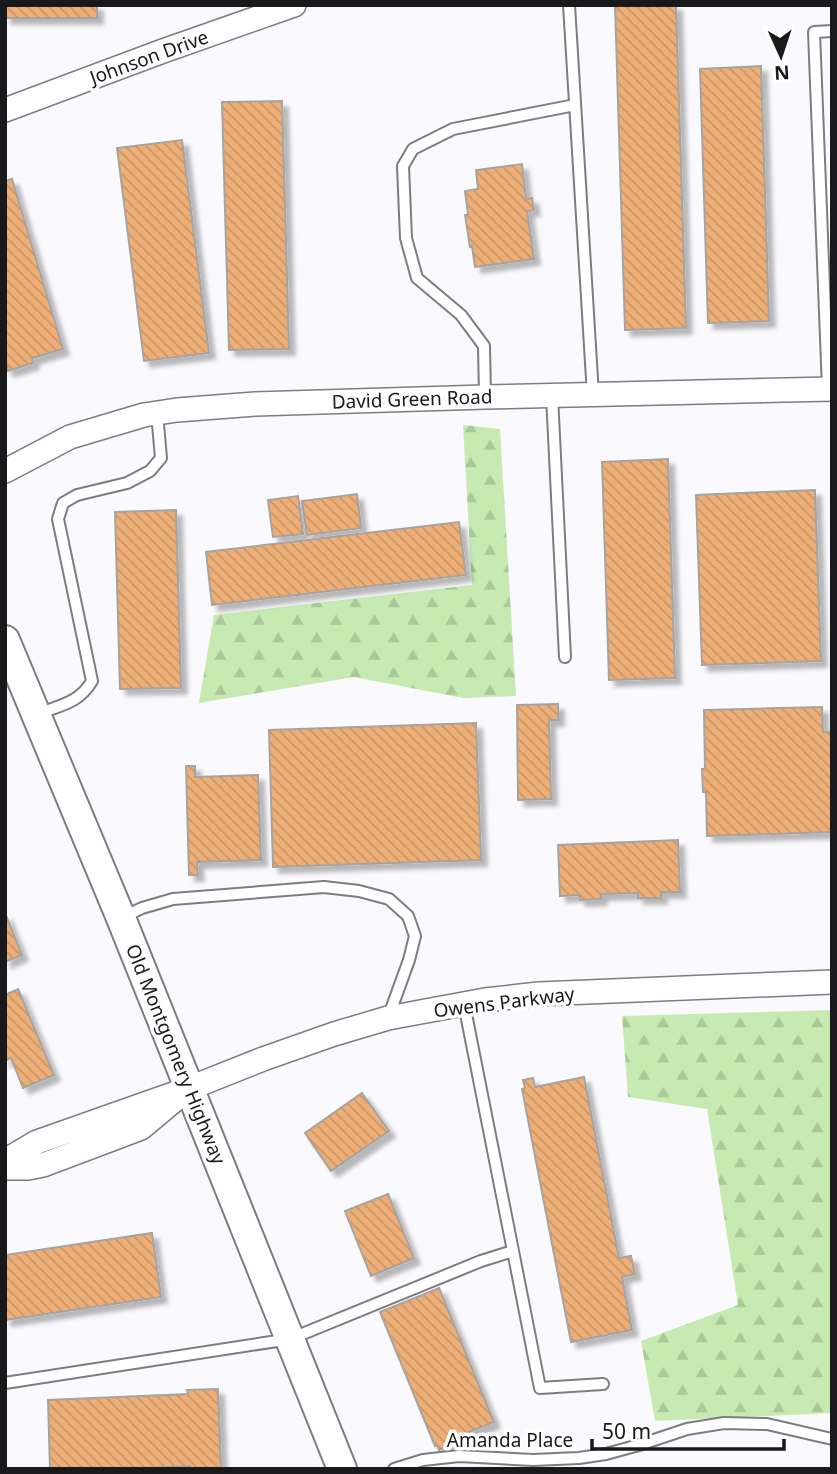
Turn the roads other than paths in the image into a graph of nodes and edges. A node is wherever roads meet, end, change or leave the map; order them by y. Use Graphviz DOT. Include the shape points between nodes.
graph roads {
  1 [pos="294,5"];
  2 [pos="569,5"];
  3 [pos="832,32"];
  4 [pos="575,105"];
  5 [pos="5,110"];
  6 [pos="830,389"];
  7 [pos="593,395"];
  8 [pos="552,396"];
  9 [pos="485,397"];
  10 [pos="157,413"];
  11 [pos="5,471"];
  12 [pos="5,640"];
  13 [pos="565,657"];
  14 [pos="37,715"];
  15 [pos="121,918"];
  16 [pos="832,982"];
  17 [pos="464,1004"];
  18 [pos="388,1018"];
  19 [pos="190,1088"];
  20 [pos="5,1161"];
  21 [pos="5,1168"];
  22 [pos="513,1251"];
  23 [pos="290,1339"];
  24 [pos="5,1383"];
  25 [pos="603,1384"];
  26 [pos="832,1439"];
  27 [pos="342,1469"];
  28 [pos="394,1469"];
  1 -- 5 [label="street, Johnson Drive"];
  2 -- 4 [label="lane"];
  3 -- 6 [label="lane" via="814,32"];
  4 -- 7 [label="lane"];
  4 -- 9 [label="lane" via="453,129 413,149 403,166 406,238 417,278 461,315 484,346"];
  6 -- 7 [label="street, David Green Road"];
  7 -- 8 [label="street, David Green Road"];
  8 -- 9 [label="street, David Green Road"];
  8 -- 13 [label="lane"];
  9 -- 10 [label="street, David Green Road" via="256,404"];
  10 -- 11 [label="street, David Green Road" via="70,437"];
  10 -- 14 [label="lane" via="160,458 150,471 63,503 58,519 92,681 78,699"];
  12 -- 14 [label="street, Old Montgomery Highway"];
  14 -- 15 [label="street, Old Montgomery Highway"];
  15 -- 18 [label="lane" via="173,899 324,887 389,899 408,916 415,936"];
  15 -- 19 [label="street, Old Montgomery Highway"];
  16 -- 17 [label="street, Owens Parkway" via="539,994"];
  17 -- 18 [label="street, Owens Parkway"];
  17 -- 22 [label="lane"];
  18 -- 19 [label="street, Owens Parkway"];
  19 -- 20 [label="street, Owens Parkway" via="37,1142"];
  19 -- 21 [label="street" via="141,1128 43,1165"];
  19 -- 23 [label="street, Old Montgomery Highway"];
  22 -- 23 [label="lane"];
  22 -- 25 [label="lane" via="540,1388"];
  23 -- 24 [label="lane"];
  23 -- 27 [label="street, Old Montgomery Highway"];
  26 -- 28 [label="lane, Amanda Place" via="767,1424 724,1423 579,1458 459,1456"];
}
